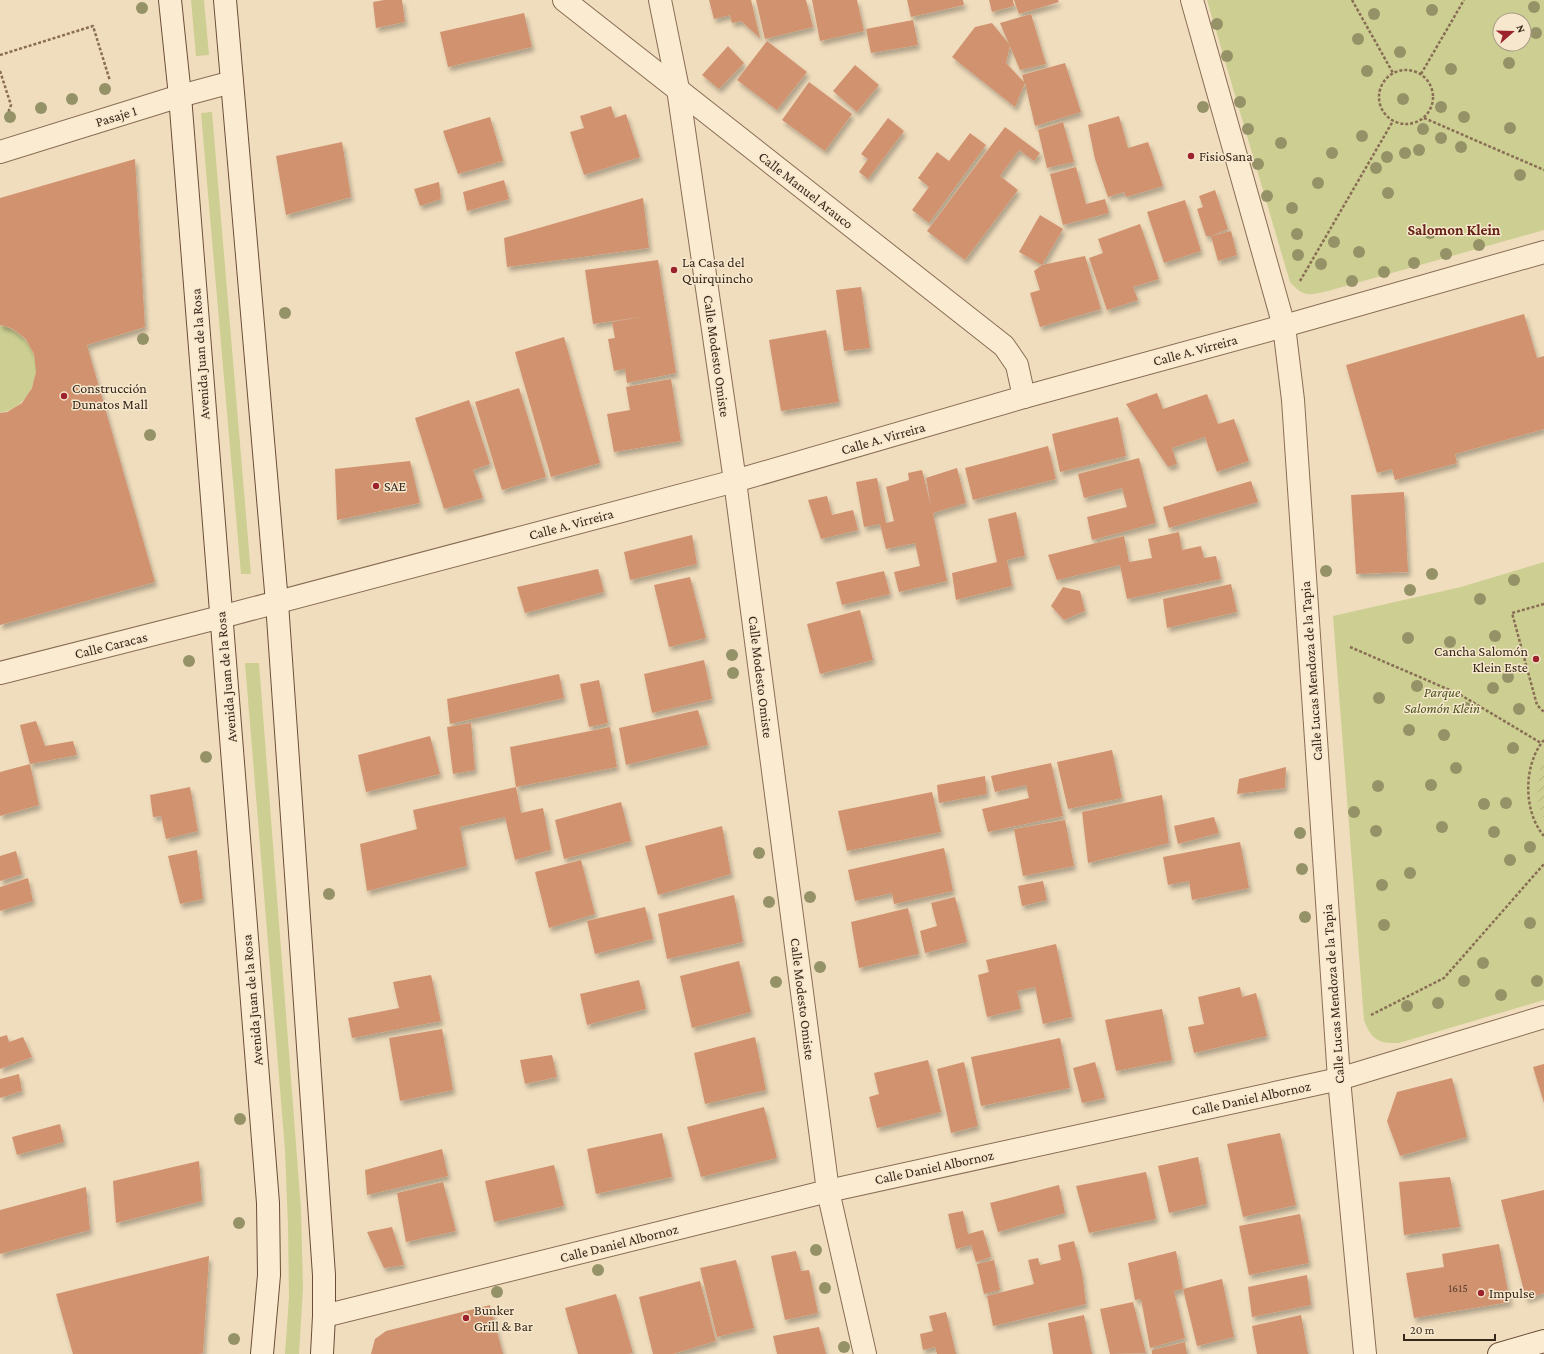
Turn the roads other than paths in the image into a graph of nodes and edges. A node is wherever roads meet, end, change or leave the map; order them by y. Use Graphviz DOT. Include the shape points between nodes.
graph roads {
  1 [pos="170,0"];
  2 [pos="225,0"];
  3 [pos="564,0"];
  4 [pos="660,0"];
  5 [pos="1192,0"];
  6 [pos="232,82"];
  7 [pos="678,89"];
  8 [pos="180,96"];
  9 [pos="0,152"];
  10 [pos="1544,252"];
  11 [pos="1284,326"];
  12 [pos="1024,397"];
  13 [pos="736,480"];
  14 [pos="277,603"];
  15 [pos="221,617"];
  16 [pos="0,673"];
  17 [pos="1544,1017"];
  18 [pos="1338,1079"];
  19 [pos="828,1190"];
  20 [pos="324,1316"];
  21 [pos="1544,1340"];
  22 [pos="262,1354"];
  23 [pos="322,1354"];
  24 [pos="865,1354"];
  25 [pos="1365,1354"];
  26 [pos="1499,1354"];
  1 -- 8 [label="street, Avenida Juan de la Rosa"];
  2 -- 6 [label="street"];
  3 -- 7 [label="street, Calle Manuel Arauco"];
  4 -- 7 [label="street, Calle Modesto Omiste"];
  5 -- 11 [label="street, Calle Lucas Mendoza de la Tapia"];
  6 -- 8 [label="street, Pasaje 1"];
  6 -- 14 [label="street"];
  7 -- 12 [label="street, Calle Manuel Arauco" via="1004,346 1017,365"];
  7 -- 13 [label="street, Calle Modesto Omiste"];
  8 -- 9 [label="street, Pasaje 1"];
  8 -- 15 [label="street, Avenida Juan de la Rosa"];
  10 -- 11 [label="street, Calle A. Virreira"];
  11 -- 12 [label="street, Calle A. Virreira"];
  11 -- 18 [label="street, Calle Lucas Mendoza de la Tapia" via="1293,400"];
  12 -- 13 [label="street, Calle A. Virreira"];
  13 -- 14 [label="street, Calle A. Virreira"];
  13 -- 19 [label="street, Calle Modesto Omiste"];
  14 -- 15 [label="street, Calle A. Virreira"];
  14 -- 20 [label="street" via="324,1275"];
  15 -- 16 [label="street, Calle Caracas"];
  15 -- 22 [label="street, Avenida Juan de la Rosa" via="268,1203 268,1275"];
  17 -- 18 [label="street, Calle Daniel Albornoz"];
  18 -- 19 [label="street, Calle Daniel Albornoz"];
  18 -- 25 [label="street, Calle Lucas Mendoza de la Tapia"];
  19 -- 20 [label="street, Calle Daniel Albornoz"];
  19 -- 24 [label="street, Calle Modesto Omiste"];
  20 -- 23 [label="street"];
  21 -- 26 [label="street"];
}
